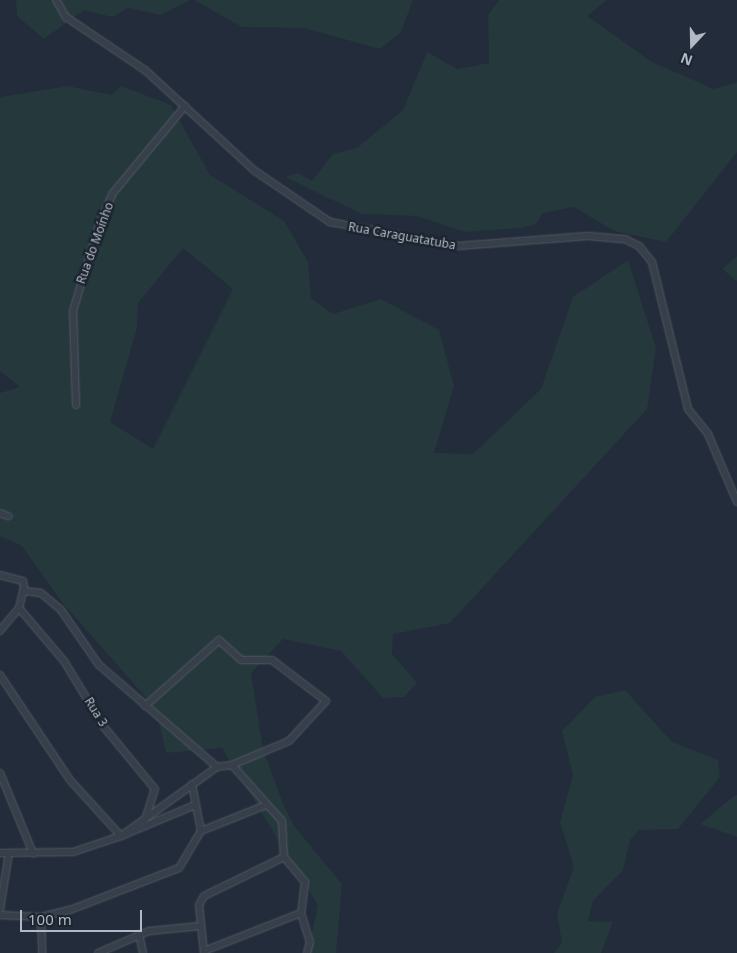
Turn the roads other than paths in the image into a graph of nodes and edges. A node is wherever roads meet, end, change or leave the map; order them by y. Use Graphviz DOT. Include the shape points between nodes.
graph roads {
  1 [pos="56,0"];
  2 [pos="185,106"];
  3 [pos="76,404"];
  4 [pos="737,502"];
  5 [pos="0,513"];
  6 [pos="8,516"];
  7 [pos="0,575"];
  8 [pos="24,591"];
  9 [pos="19,608"];
  10 [pos="0,631"];
  11 [pos="0,675"];
  12 [pos="145,706"];
  13 [pos="232,765"];
  14 [pos="217,767"];
  15 [pos="0,773"];
  16 [pos="192,784"];
  17 [pos="195,805"];
  18 [pos="266,805"];
  19 [pos="145,819"];
  20 [pos="200,831"];
  21 [pos="121,836"];
  22 [pos="0,853"];
  23 [pos="10,853"];
  24 [pos="33,853"];
  25 [pos="284,857"];
  26 [pos="0,908"];
  27 [pos="301,913"];
  28 [pos="0,915"];
  29 [pos="41,917"];
  30 [pos="200,926"];
  31 [pos="138,934"];
  32 [pos="204,952"];
  33 [pos="42,953"];
  34 [pos="98,953"];
  35 [pos="142,953"];
  36 [pos="308,953"];
  1 -- 2 [label="street, Rua Caraguatatuba" via="66,17 145,70"];
  2 -- 3 [label="street, Rua do Moínho" via="113,193 98,228 73,311"];
  2 -- 4 [label="street, Rua Caraguatatuba" via="255,170 330,222 458,246 588,236 625,239 639,246 652,262 688,409 708,434"];
  5 -- 6 [label="street"];
  7 -- 8 [label="street" via="23,582"];
  8 -- 9 [label="street"];
  8 -- 12 [label="street" via="41,593 61,610 99,665"];
  9 -- 10 [label="street"];
  9 -- 19 [label="street, Rua 3" via="64,661 104,727 155,789"];
  11 -- 21 [label="street" via="70,780"];
  12 -- 13 [label="street" via="219,640 240,660 272,660 326,701 289,741"];
  12 -- 14 [label="street"];
  13 -- 14 [label="street"];
  13 -- 18 [label="street"];
  14 -- 16 [label="street"];
  15 -- 24 [label="street"];
  16 -- 17 [label="street"];
  16 -- 19 [label="street"];
  17 -- 20 [label="street"];
  17 -- 21 [label="street"];
  18 -- 20 [label="street"];
  18 -- 25 [label="street" via="282,821"];
  19 -- 21 [label="street"];
  20 -- 29 [label="street" via="179,868"];
  21 -- 24 [label="street" via="73,852"];
  22 -- 23 [label="street"];
  23 -- 24 [label="street"];
  23 -- 26 [label="street"];
  25 -- 27 [label="street" via="305,882"];
  25 -- 30 [label="street" via="204,896 199,905"];
  27 -- 32 [label="street"];
  27 -- 36 [label="street" via="310,942"];
  28 -- 29 [label="street"];
  29 -- 33 [label="street"];
  30 -- 31 [label="street"];
  30 -- 32 [label="street"];
  31 -- 34 [label="street"];
  31 -- 35 [label="street"];
}
